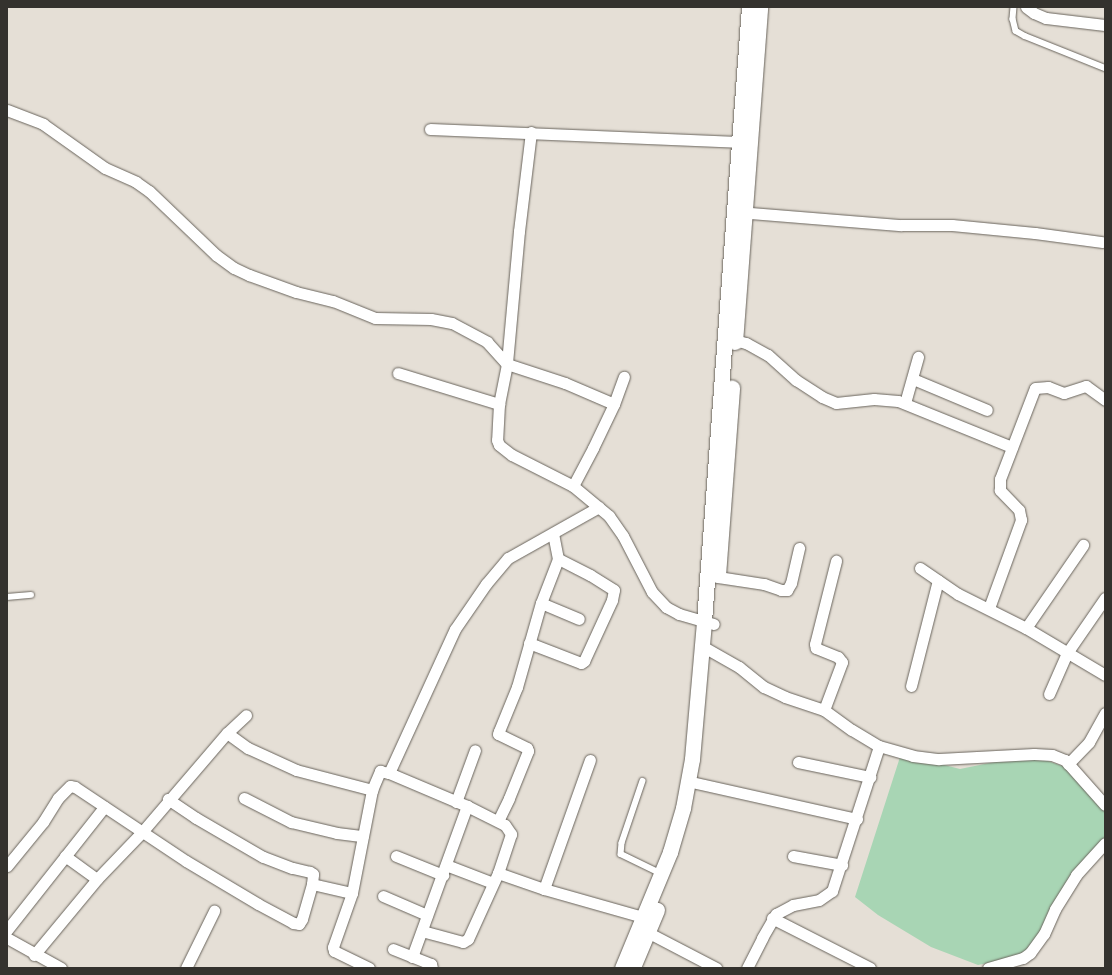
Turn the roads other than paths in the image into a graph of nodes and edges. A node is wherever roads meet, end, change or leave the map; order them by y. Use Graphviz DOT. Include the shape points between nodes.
graph roads {
  1 [pos="749,7"];
  2 [pos="760,7"];
  3 [pos="1014,7"];
  4 [pos="1026,7"];
  5 [pos="1105,25"];
  6 [pos="751,61"];
  7 [pos="1105,68"];
  8 [pos="7,110"];
  9 [pos="430,129"];
  10 [pos="531,132"];
  11 [pos="738,142"];
  12 [pos="740,212"];
  13 [pos="1102,242"];
  14 [pos="730,338"];
  15 [pos="918,357"];
  16 [pos="507,364"];
  17 [pos="398,373"];
  18 [pos="624,377"];
  19 [pos="913,379"];
  20 [pos="1105,400"];
  21 [pos="905,403"];
  22 [pos="499,404"];
  23 [pos="614,404"];
  24 [pos="987,410"];
  25 [pos="1012,447"];
  26 [pos="573,486"];
  27 [pos="598,507"];
  28 [pos="553,534"];
  29 [pos="1083,545"];
  30 [pos="799,548"];
  31 [pos="558,559"];
  32 [pos="836,561"];
  33 [pos="920,568"];
  34 [pos="718,578"];
  35 [pos="938,580"];
  36 [pos="31,595"];
  37 [pos="7,597"];
  38 [pos="1105,598"];
  39 [pos="541,603"];
  40 [pos="989,608"];
  41 [pos="579,619"];
  42 [pos="709,622"];
  43 [pos="1026,628"];
  44 [pos="529,643"];
  45 [pos="707,648"];
  46 [pos="1068,653"];
  47 [pos="1105,675"];
  48 [pos="911,686"];
  49 [pos="1049,694"];
  50 [pos="824,710"];
  51 [pos="1105,714"];
  52 [pos="246,715"];
  53 [pos="227,733"];
  54 [pos="880,746"];
  55 [pos="475,750"];
  56 [pos="590,760"];
  57 [pos="798,762"];
  58 [pos="1068,764"];
  59 [pos="389,773"];
  60 [pos="870,777"];
  61 [pos="643,781"];
  62 [pos="696,783"];
  63 [pos="372,790"];
  64 [pos="244,798"];
  65 [pos="168,799"];
  66 [pos="462,804"];
  67 [pos="1105,805"];
  68 [pos="104,807"];
  69 [pos="856,819"];
  70 [pos="498,821"];
  71 [pos="142,832"];
  72 [pos="363,836"];
  73 [pos="1105,843"];
  74 [pos="65,856"];
  75 [pos="396,856"];
  76 [pos="793,856"];
  77 [pos="842,865"];
  78 [pos="7,866"];
  79 [pos="445,870"];
  80 [pos="498,873"];
  81 [pos="662,874"];
  82 [pos="97,879"];
  83 [pos="312,884"];
  84 [pos="493,884"];
  85 [pos="544,889"];
  86 [pos="352,893"];
  87 [pos="383,896"];
  88 [pos="214,911"];
  89 [pos="427,915"];
  90 [pos="772,918"];
  91 [pos="648,924"];
  92 [pos="7,930"];
  93 [pos="422,931"];
  94 [pos="7,938"];
  95 [pos="393,949"];
  96 [pos="34,955"];
  97 [pos="412,957"];
  98 [pos="61,968"];
  99 [pos="186,968"];
  100 [pos="370,968"];
  101 [pos="432,968"];
  102 [pos="622,968"];
  103 [pos="633,968"];
  104 [pos="716,968"];
  105 [pos="747,968"];
  106 [pos="870,968"];
  107 [pos="988,968"];
  1 -- 6 [label="main road"];
  2 -- 6 [label="main road"];
  3 -- 7 [label="lane" via="1016,31"];
  4 -- 5 [label="street" via="1046,18"];
  6 -- 11 [label="main road"];
  6 -- 12 [label="main road"];
  8 -- 16 [label="street" via="43,124 105,168 149,190 216,255 234,268 375,318 431,319 452,323 487,342"];
  9 -- 10 [label="street"];
  10 -- 11 [label="street"];
  10 -- 16 [label="street"];
  11 -- 12 [label="main road"];
  12 -- 13 [label="street" via="901,225 960,226 1036,232"];
  12 -- 14 [label="main road"];
  14 -- 21 [label="street" via="768,355 808,389 836,403 874,399"];
  14 -- 34 [label="main road"];
  14 -- 42 [label="main road"];
  15 -- 19 [label="street"];
  16 -- 22 [label="street"];
  16 -- 23 [label="street" via="565,383"];
  17 -- 22 [label="street"];
  18 -- 23 [label="street"];
  19 -- 21 [label="street"];
  19 -- 24 [label="street"];
  20 -- 25 [label="street" via="1086,386 1064,393 1048,388 1035,388"];
  21 -- 25 [label="street"];
  22 -- 26 [label="street" via="499,445"];
  23 -- 26 [label="street"];
  25 -- 40 [label="street" via="999,485 1004,495 1019,510 1021,520"];
  26 -- 27 [label="street"];
  27 -- 28 [label="street"];
  27 -- 42 [label="street" via="616,526 652,592 666,607 678,614"];
  28 -- 31 [label="street"];
  28 -- 59 [label="street" via="508,558 455,628"];
  29 -- 43 [label="street"];
  30 -- 34 [label="street" via="787,590"];
  31 -- 39 [label="street"];
  31 -- 44 [label="street" via="614,590 612,600 581,663"];
  32 -- 50 [label="street" via="815,644 816,648 838,657 842,662"];
  33 -- 35 [label="street"];
  34 -- 42 [label="main road"];
  35 -- 40 [label="street" via="958,594"];
  35 -- 48 [label="street"];
  36 -- 37 [label="lane"];
  38 -- 46 [label="street"];
  39 -- 41 [label="street"];
  39 -- 44 [label="street"];
  40 -- 43 [label="street"];
  42 -- 45 [label="main road"];
  43 -- 46 [label="street"];
  44 -- 70 [label="street" via="517,687 498,734 528,751"];
  45 -- 50 [label="street" via="739,667 764,687"];
  45 -- 62 [label="main road"];
  45 -- 81 [label="main road" via="688,785 677,830"];
  46 -- 47 [label="street"];
  46 -- 49 [label="street"];
  50 -- 54 [label="street"];
  51 -- 58 [label="street" via="1093,737"];
  52 -- 53 [label="street"];
  53 -- 63 [label="street" via="248,748 296,770"];
  53 -- 65 [label="street"];
  54 -- 58 [label="street" via="913,756 939,759 1043,754 1060,758"];
  54 -- 60 [label="street"];
  55 -- 66 [label="street"];
  56 -- 85 [label="street"];
  57 -- 60 [label="street"];
  58 -- 67 [label="street"];
  59 -- 63 [label="street" via="380,771"];
  59 -- 66 [label="street"];
  60 -- 69 [label="street"];
  61 -- 81 [label="lane" via="622,843 621,854"];
  62 -- 69 [label="street"];
  62 -- 91 [label="main road" via="684,835"];
  63 -- 72 [label="street"];
  64 -- 72 [label="street" via="291,822 337,833"];
  65 -- 71 [label="street"];
  65 -- 83 [label="street" via="263,857 310,872 313,874"];
  66 -- 70 [label="street"];
  66 -- 79 [label="street"];
  68 -- 71 [label="street"];
  68 -- 74 [label="street"];
  68 -- 78 [label="street" via="88,794 70,786 58,798 43,822"];
  69 -- 77 [label="street"];
  70 -- 80 [label="street" via="508,828 511,834"];
  71 -- 82 [label="street"];
  71 -- 83 [label="street" via="186,861 293,923 298,924 302,919"];
  72 -- 86 [label="street"];
  73 -- 107 [label="street" via="1076,874 1055,909 1044,934 1030,953 1023,958"];
  74 -- 82 [label="street"];
  74 -- 92 [label="street"];
  75 -- 79 [label="street"];
  76 -- 77 [label="street"];
  77 -- 90 [label="street" via="830,894 819,900 784,908"];
  79 -- 84 [label="street"];
  79 -- 89 [label="street"];
  80 -- 84 [label="street"];
  80 -- 85 [label="street"];
  81 -- 91 [label="main road"];
  82 -- 96 [label="street"];
  83 -- 86 [label="street"];
  84 -- 93 [label="street" via="468,939 463,942"];
  85 -- 91 [label="street"];
  86 -- 100 [label="street" via="333,947 334,951"];
  87 -- 89 [label="street"];
  88 -- 99 [label="street"];
  89 -- 93 [label="street"];
  90 -- 105 [label="street"];
  90 -- 106 [label="street"];
  91 -- 102 [label="main road"];
  91 -- 103 [label="main road"];
  91 -- 104 [label="street"];
  93 -- 97 [label="street"];
  94 -- 96 [label="street"];
  95 -- 97 [label="street"];
  96 -- 98 [label="street"];
  97 -- 101 [label="street" via="430,964"];
}
